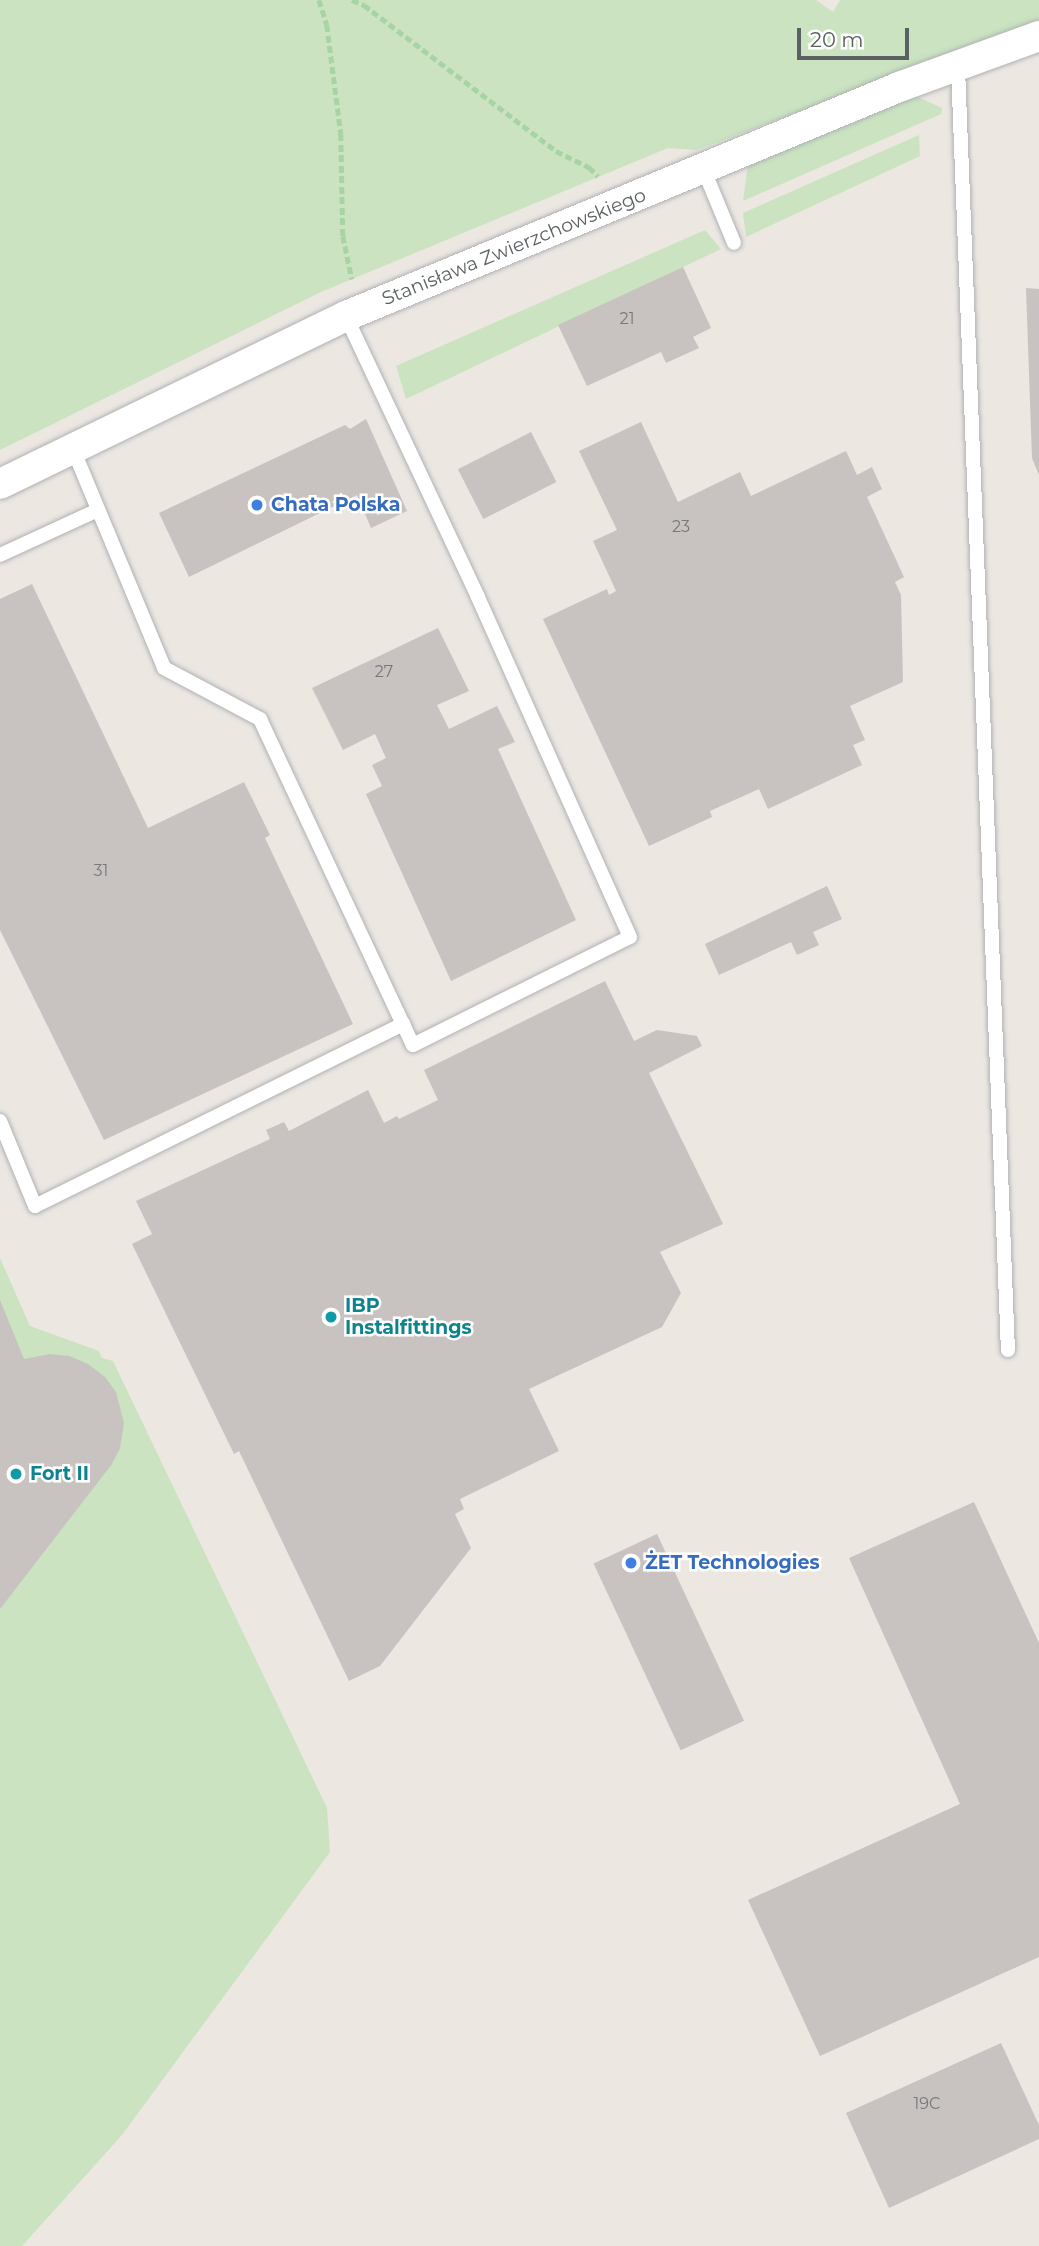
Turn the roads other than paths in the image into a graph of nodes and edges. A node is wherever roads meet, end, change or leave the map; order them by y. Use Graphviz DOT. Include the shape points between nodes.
graph roads {
  1 [pos="1039,36"];
  2 [pos="958,68"];
  3 [pos="703,168"];
  4 [pos="734,243"];
  5 [pos="352,313"];
  6 [pos="73,449"];
  7 [pos="0,484"];
  8 [pos="98,510"];
  9 [pos="0,555"];
  10 [pos="403,1024"];
  11 [pos="0,1121"];
  12 [pos="1007,1350"];
  1 -- 2 [label="street, Stanisława Zwierzchowskiego"];
  2 -- 3 [label="street, Stanisława Zwierzchowskiego" via="899,87"];
  2 -- 12 [label="lane"];
  3 -- 4 [label="lane"];
  3 -- 5 [label="street, Stanisława Zwierzchowskiego"];
  5 -- 6 [label="street, Stanisława Zwierzchowskiego"];
  5 -- 10 [label="lane" via="630,937 413,1045"];
  6 -- 7 [label="street, Stanisława Zwierzchowskiego"];
  6 -- 8 [label="lane"];
  8 -- 9 [label="lane"];
  8 -- 10 [label="lane" via="164,668 260,719"];
  10 -- 11 [label="lane" via="36,1206"];
}
